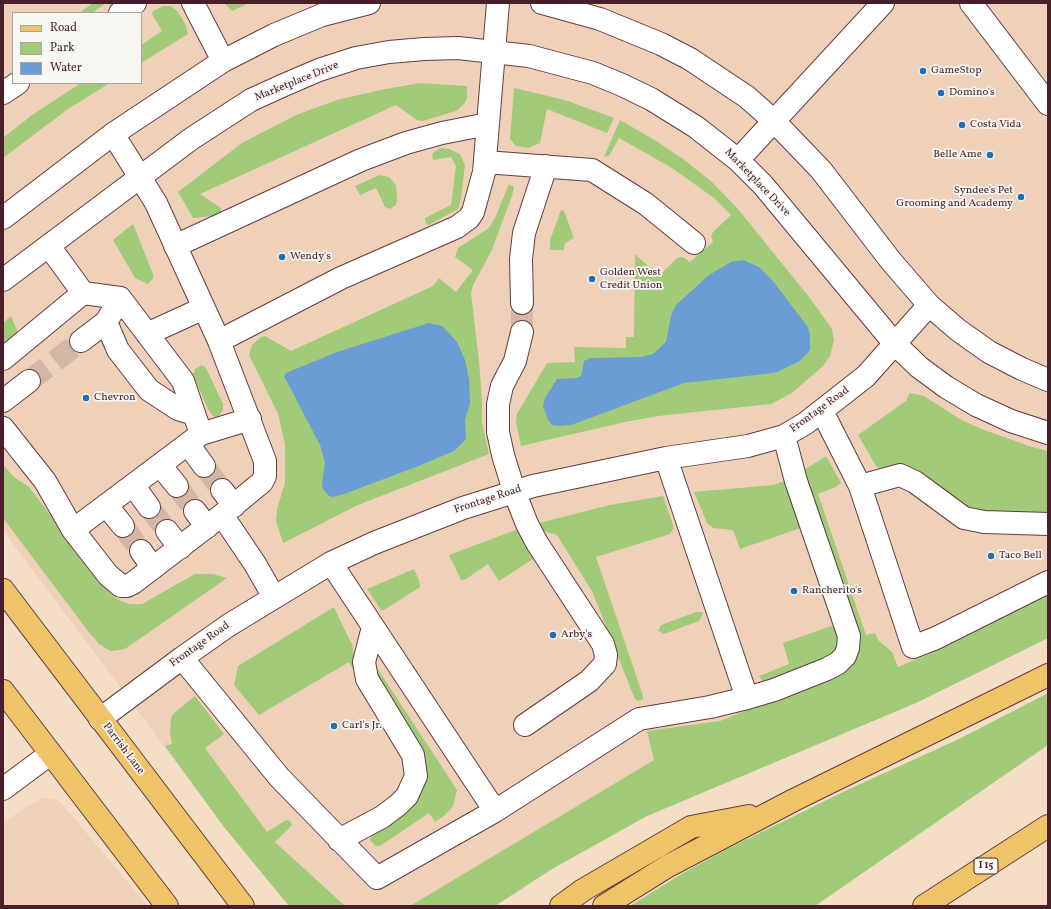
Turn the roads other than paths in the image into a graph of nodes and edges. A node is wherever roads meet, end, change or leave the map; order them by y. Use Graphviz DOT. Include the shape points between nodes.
graph roads {
  1 [pos="135,3"];
  2 [pos="193,3"];
  3 [pos="369,3"];
  4 [pos="498,3"];
  5 [pos="542,3"];
  6 [pos="883,3"];
  7 [pos="970,3"];
  8 [pos="122,12"];
  9 [pos="494,51"];
  10 [pos="223,61"];
  11 [pos="16,84"];
  12 [pos="3,93"];
  13 [pos="1048,104"];
  14 [pos="774,121"];
  15 [pos="488,124"];
  16 [pos="113,134"];
  17 [pos="738,160"];
  18 [pos="485,162"];
  19 [pos="546,166"];
  20 [pos="140,178"];
  21 [pos="3,218"];
  22 [pos="694,243"];
  23 [pos="49,246"];
  24 [pos="175,246"];
  25 [pos="3,280"];
  26 [pos="84,293"];
  27 [pos="120,298"];
  28 [pos="522,303"];
  29 [pos="929,305"];
  30 [pos="204,308"];
  31 [pos="106,322"];
  32 [pos="522,332"];
  33 [pos="147,334"];
  34 [pos="81,341"];
  35 [pos="219,341"];
  36 [pos="895,344"];
  37 [pos="3,359"];
  38 [pos="1048,380"];
  39 [pos="29,381"];
  40 [pos="3,400"];
  41 [pos="822,411"];
  42 [pos="250,419"];
  43 [pos="3,428"];
  44 [pos="194,431"];
  45 [pos="1048,433"];
  46 [pos="784,436"];
  47 [pos="666,458"];
  48 [pos="160,465"];
  49 [pos="204,466"];
  50 [pos="133,485"];
  51 [pos="177,486"];
  52 [pos="860,486"];
  53 [pos="514,492"];
  54 [pos="106,505"];
  55 [pos="149,507"];
  56 [pos="216,510"];
  57 [pos="1048,524"];
  58 [pos="123,526"];
  59 [pos="73,530"];
  60 [pos="331,563"];
  61 [pos="1048,582"];
  62 [pos="3,590"];
  63 [pos="274,597"];
  64 [pos="373,627"];
  65 [pos="182,658"];
  66 [pos="1048,675"];
  67 [pos="3,692"];
  68 [pos="747,698"];
  69 [pos="100,719"];
  70 [pos="525,725"];
  71 [pos="50,754"];
  72 [pos="3,789"];
  73 [pos="495,811"];
  74 [pos="772,812"];
  75 [pos="1048,826"];
  76 [pos="339,840"];
  77 [pos="167,906"];
  78 [pos="243,906"];
  79 [pos="561,906"];
  80 [pos="604,906"];
  81 [pos="924,906"];
  1 -- 8 [label="street"];
  2 -- 10 [label="street"];
  3 -- 10 [label="street" via="322,15"];
  4 -- 9 [label="street"];
  5 -- 14 [label="street" via="600,19 661,44 747,97"];
  6 -- 14 [label="street"];
  7 -- 13 [label="street"];
  9 -- 15 [label="street"];
  9 -- 17 [label="street, Marketplace Drive" via="562,64 622,85 674,112"];
  9 -- 20 [label="street, Marketplace Drive" via="458,48 389,52 356,58 319,70 251,100 220,119"];
  10 -- 16 [label="street"];
  11 -- 12 [label="street"];
  14 -- 17 [label="street"];
  14 -- 29 [label="street" via="821,170 891,261"];
  15 -- 18 [label="street"];
  15 -- 24 [label="street" via="442,133 390,150 379,168 259,221 234,219"];
  16 -- 20 [label="street"];
  16 -- 21 [label="street"];
  17 -- 36 [label="street, Marketplace Drive" via="786,211"];
  18 -- 19 [label="street"];
  18 -- 35 [label="street" via="474,212 464,224 341,278"];
  19 -- 22 [label="street" via="592,170 646,204"];
  19 -- 28 [label="street" via="524,233 521,259"];
  20 -- 23 [label="street, Marketplace Drive"];
  20 -- 24 [label="street" via="156,203"];
  23 -- 25 [label="street, Marketplace Drive"];
  23 -- 26 [label="street"];
  24 -- 30 [label="street"];
  26 -- 27 [label="street"];
  26 -- 37 [label="street"];
  27 -- 31 [label="street"];
  27 -- 33 [label="street"];
  29 -- 36 [label="street, Frontage Road"];
  29 -- 38 [label="street" via="989,352"];
  30 -- 33 [label="street"];
  30 -- 35 [label="street"];
  31 -- 34 [label="street"];
  31 -- 44 [label="street" via="118,350 149,390 178,409"];
  32 -- 53 [label="street" via="515,361 502,386 498,404 498,432 502,456"];
  33 -- 44 [label="street" via="183,381"];
  35 -- 42 [label="street"];
  36 -- 41 [label="street, Frontage Road" via="866,376"];
  36 -- 45 [label="street" via="946,388 1011,421"];
  39 -- 40 [label="street"];
  41 -- 46 [label="street, Frontage Road"];
  41 -- 52 [label="street"];
  42 -- 44 [label="street"];
  42 -- 56 [label="street" via="265,461 265,476 257,488"];
  43 -- 59 [label="street" via="45,481"];
  44 -- 48 [label="street"];
  44 -- 49 [label="street"];
  46 -- 47 [label="street, Frontage Road" via="748,446"];
  46 -- 68 [label="street" via="796,481 849,636 848,648 845,656 827,670"];
  47 -- 53 [label="street, Frontage Road"];
  47 -- 68 [label="street"];
  48 -- 50 [label="street"];
  48 -- 51 [label="street"];
  50 -- 54 [label="street"];
  50 -- 55 [label="street"];
  52 -- 57 [label="street" via="900,475 915,482 964,518 984,522"];
  52 -- 61 [label="street" via="913,647"];
  53 -- 60 [label="street, Frontage Road" via="416,526"];
  53 -- 70 [label="street" via="527,524 603,644 606,655 605,664 589,681"];
  54 -- 58 [label="street"];
  54 -- 59 [label="street"];
  56 -- 59 [label="street" via="147,559 133,583 127,586 121,586 108,575"];
  56 -- 63 [label="street" via="255,564"];
  60 -- 63 [label="street, Frontage Road"];
  60 -- 64 [label="street"];
  62 -- 69 [label="main road, Parrish Lane"];
  63 -- 65 [label="street, Frontage Road"];
  64 -- 73 [label="street"];
  64 -- 76 [label="street" via="364,662 367,679 413,755 416,776 407,796 398,805"];
  65 -- 69 [label="street, Frontage Road"];
  65 -- 76 [label="street" via="279,777"];
  66 -- 74 [label="main road"];
  67 -- 71 [label="main road"];
  68 -- 73 [label="street" via="639,719"];
  69 -- 78 [label="main road, Parrish Lane"];
  71 -- 72 [label="street"];
  71 -- 77 [label="main road"];
  73 -- 76 [label="street" via="378,878"];
  74 -- 79 [label="main road" via="691,827 583,890"];
  74 -- 80 [label="main road" via="668,866"];
  75 -- 81 [label="main road, I 15"];
}
